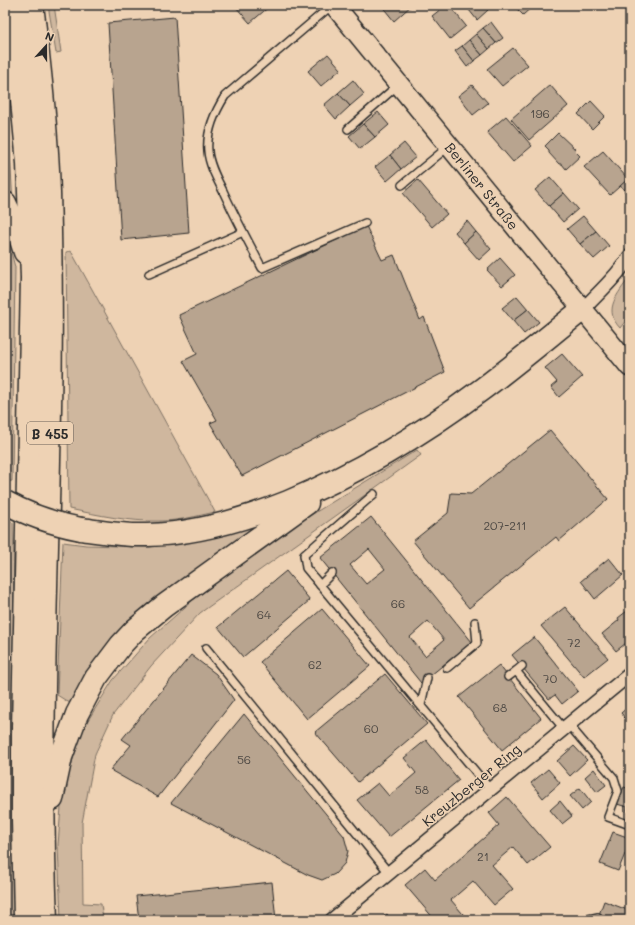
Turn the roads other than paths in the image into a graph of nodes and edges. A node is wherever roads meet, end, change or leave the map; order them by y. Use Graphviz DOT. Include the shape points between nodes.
graph roads {
  1 [pos="11,5"];
  2 [pos="32,5"];
  3 [pos="333,5"];
  4 [pos="399,84"];
  5 [pos="348,129"];
  6 [pos="450,146"];
  7 [pos="402,185"];
  8 [pos="5,204"];
  9 [pos="365,224"];
  10 [pos="243,232"];
  11 [pos="630,256"];
  12 [pos="149,274"];
  13 [pos="32,278"];
  14 [pos="583,309"];
  15 [pos="630,367"];
  16 [pos="340,479"];
  17 [pos="374,494"];
  18 [pos="5,502"];
  19 [pos="332,573"];
  20 [pos="320,585"];
  21 [pos="475,622"];
  22 [pos="206,648"];
  23 [pos="522,666"];
  24 [pos="447,668"];
  25 [pos="516,671"];
  26 [pos="630,674"];
  27 [pos="508,677"];
  28 [pos="428,678"];
  29 [pos="421,705"];
  30 [pos="567,727"];
  31 [pos="490,789"];
  32 [pos="630,825"];
  33 [pos="44,862"];
  34 [pos="389,873"];
  35 [pos="598,917"];
  36 [pos="25,920"];
  37 [pos="46,920"];
  38 [pos="332,920"];
  39 [pos="589,920"];
  1 -- 13 [label="highway, B 455" via="28,163"];
  2 -- 33 [label="highway, B 455" via="46,139 50,270 50,442 43,728"];
  3 -- 4 [label="street, Berliner Straße"];
  3 -- 10 [label="lane" via="225,96 216,110 210,127 210,162"];
  4 -- 5 [label="lane"];
  4 -- 6 [label="street, Berliner Straße"];
  6 -- 7 [label="lane"];
  6 -- 14 [label="street, Berliner Straße"];
  8 -- 13 [label="highway" via="18,231"];
  9 -- 10 [label="lane" via="262,268"];
  10 -- 12 [label="lane"];
  11 -- 14 [label="street" via="620,271"];
  13 -- 36 [label="highway, B 455" via="23,728"];
  14 -- 15 [label="street, Berliner Straße"];
  14 -- 16 [label="highway" via="453,410"];
  16 -- 18 [label="highway, bridge" via="270,509 233,521 200,529 147,535 119,535 81,529 49,521"];
  16 -- 33 [label="highway" via="164,606 134,630 108,661 86,696 68,735 52,802"];
  17 -- 20 [label="lane" via="304,555 306,568"];
  19 -- 20 [label="lane"];
  20 -- 29 [label="lane"];
  21 -- 24 [label="lane" via="477,642"];
  22 -- 34 [label="lane"];
  23 -- 25 [label="lane"];
  25 -- 27 [label="lane"];
  25 -- 30 [label="lane"];
  26 -- 30 [label="street, Kreuzberger Ring"];
  28 -- 29 [label="lane"];
  29 -- 31 [label="lane"];
  30 -- 31 [label="street, Kreuzberger Ring"];
  30 -- 32 [label="lane" via="614,778 618,791 608,817"];
  31 -- 34 [label="street, Kreuzberger Ring"];
  33 -- 37 [label="highway, B 455"];
  34 -- 38 [label="street, Kreuzberger Ring"];
  35 -- 39 [label="lane"];
}
